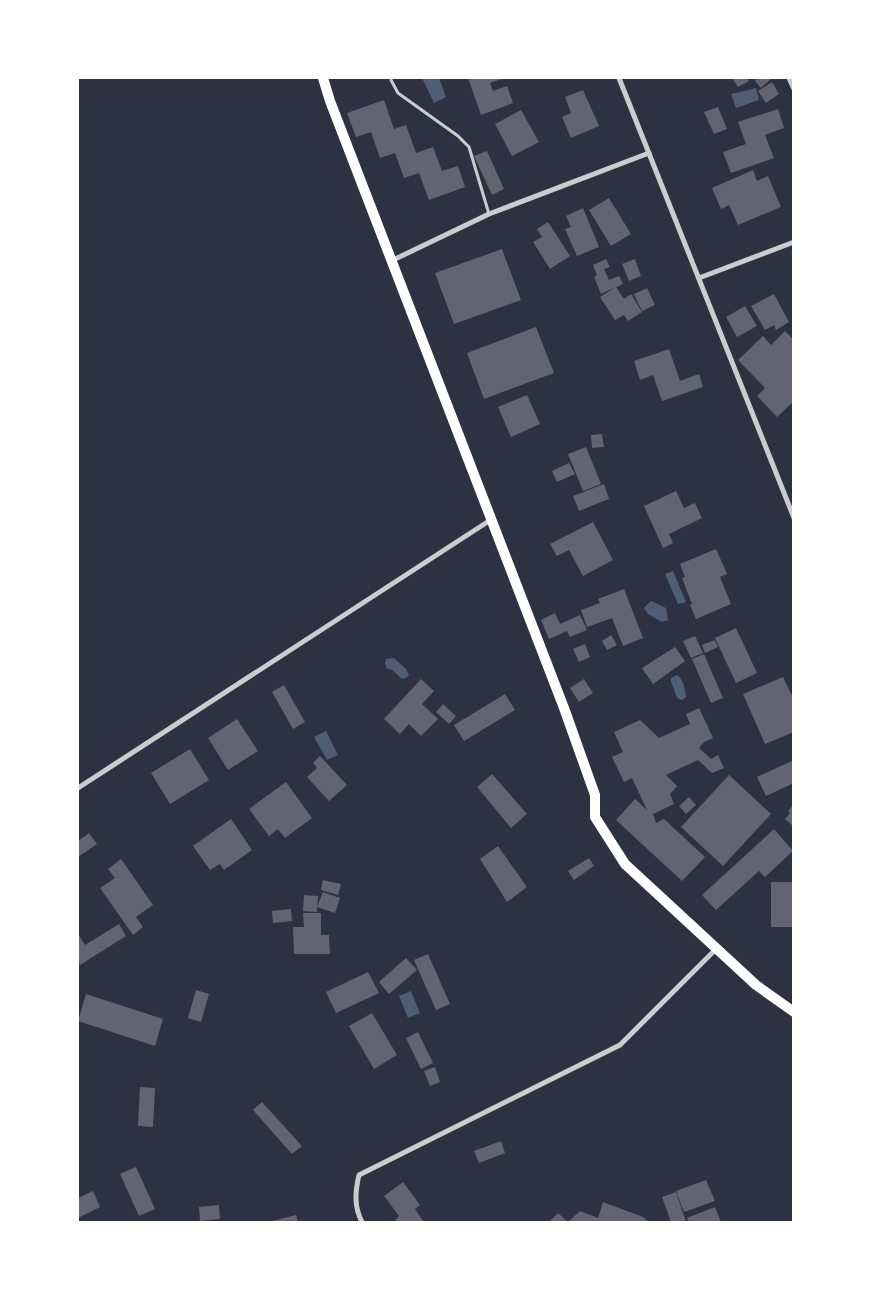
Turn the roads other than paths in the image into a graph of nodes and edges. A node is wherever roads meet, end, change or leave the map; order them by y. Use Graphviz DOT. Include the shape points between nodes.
graph roads {
  1 [pos="323,78"];
  2 [pos="618,78"];
  3 [pos="789,78"];
  4 [pos="391,80"];
  5 [pos="794,89"];
  6 [pos="650,153"];
  7 [pos="489,214"];
  8 [pos="794,242"];
  9 [pos="391,261"];
  10 [pos="699,278"];
  11 [pos="794,500"];
  12 [pos="788,503"];
  13 [pos="794,518"];
  14 [pos="492,519"];
  15 [pos="78,788"];
  16 [pos="717,948"];
  17 [pos="794,1012"];
  18 [pos="362,1222"];
  1 -- 9 [label="main road"];
  2 -- 6 [label="street"];
  3 -- 5 [label="street"];
  4 -- 7 [label="lane" via="398,93 469,146"];
  6 -- 7 [label="street"];
  6 -- 10 [label="street"];
  7 -- 9 [label="street"];
  8 -- 10 [label="street"];
  9 -- 14 [label="main road"];
  10 -- 12 [label="street"];
  11 -- 12 [label="street"];
  12 -- 13 [label="street"];
  14 -- 15 [label="street"];
  14 -- 16 [label="main road" via="595,795 595,817 624,864"];
  16 -- 17 [label="main road" via="756,985"];
  16 -- 18 [label="street" via="620,1045 359,1176 355,1191 357,1213"];
}
